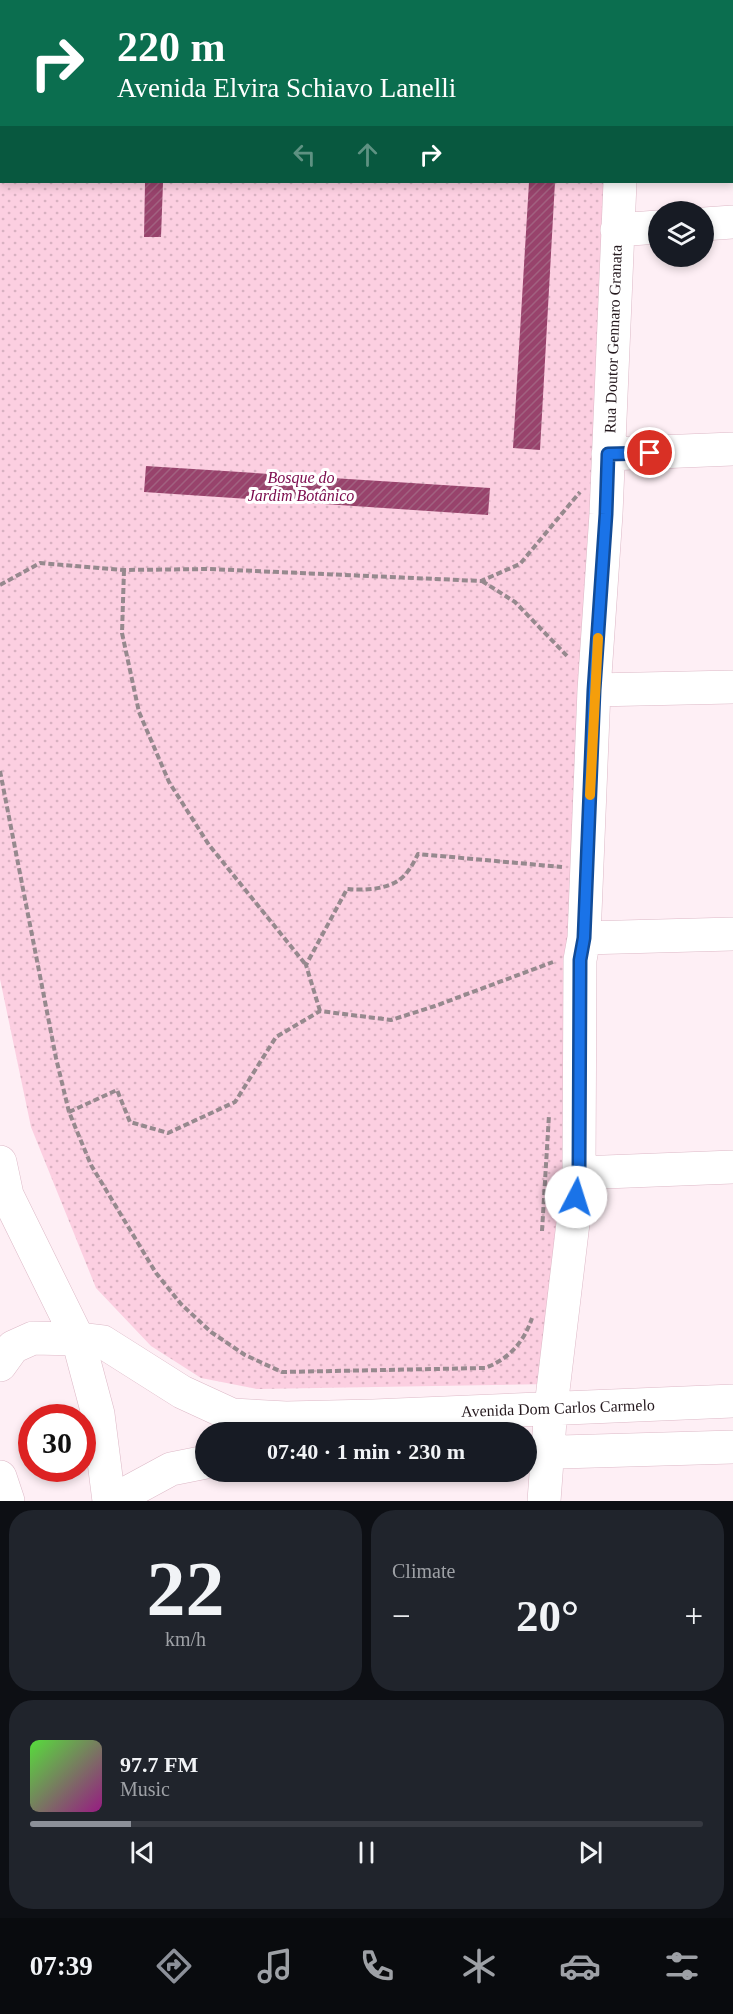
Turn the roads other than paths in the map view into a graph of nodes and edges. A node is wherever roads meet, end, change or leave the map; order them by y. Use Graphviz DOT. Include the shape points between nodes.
graph roads {
  1 [pos="620,183"];
  2 [pos="733,222"];
  3 [pos="714,223"];
  4 [pos="648,228"];
  5 [pos="617,230"];
  6 [pos="733,449"];
  7 [pos="608,454"];
  8 [pos="733,687"];
  9 [pos="594,690"];
  10 [pos="733,934"];
  11 [pos="584,938"];
  12 [pos="0,1162"];
  13 [pos="733,1167"];
  14 [pos="579,1173"];
  15 [pos="78,1339"];
  16 [pos="0,1365"];
  17 [pos="733,1401"];
  18 [pos="551,1407"];
  19 [pos="733,1447"];
  20 [pos="537,1450"];
  21 [pos="537,1453"];
  22 [pos="537,1459"];
  23 [pos="195,1464"];
  24 [pos="0,1477"];
  25 [pos="8,1501"];
  26 [pos="110,1501"];
  27 [pos="544,1501"];
  1 -- 5 [label="street, Rua Doutor Gennaro Granata"];
  2 -- 3 [label="street"];
  4 -- 5 [label="street"];
  5 -- 7 [label="street, Rua Doutor Gennaro Granata"];
  6 -- 7 [label="street"];
  7 -- 9 [label="street, Rua Doutor Gennaro Granata"];
  8 -- 9 [label="street"];
  9 -- 11 [label="street, Rua Doutor Gennaro Granata"];
  10 -- 11 [label="street"];
  11 -- 14 [label="street, Rua Doutor Gennaro Granata" via="580,960"];
  12 -- 15 [label="street" via="7,1195"];
  13 -- 14 [label="street"];
  14 -- 18 [label="street, Rua Doutor Gennaro Granata"];
  15 -- 16 [label="street, Avenida Dom Carlos Carmelo" via="33,1338 13,1347"];
  15 -- 18 [label="street, Avenida Dom Carlos Carmelo" via="102,1342 182,1392 232,1415 308,1418"];
  15 -- 26 [label="street" via="98,1414"];
  17 -- 18 [label="street, Avenida Dom Carlos Carmelo"];
  18 -- 20 [label="street, Rua Doutor Gennaro Granata"];
  19 -- 21 [label="street"];
  22 -- 27 [label="street, Rua Doutor Gennaro Granata"];
  23 -- 26 [label="street" via="171,1468"];
  24 -- 25 [label="street"];
}
